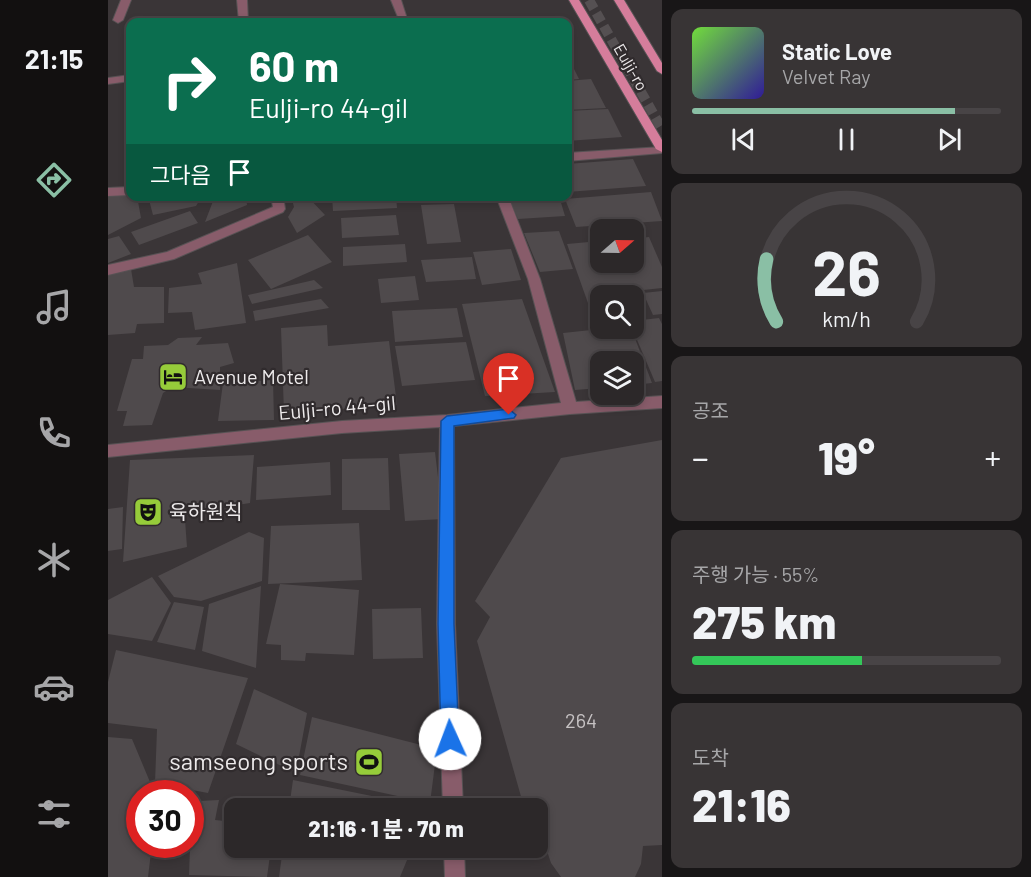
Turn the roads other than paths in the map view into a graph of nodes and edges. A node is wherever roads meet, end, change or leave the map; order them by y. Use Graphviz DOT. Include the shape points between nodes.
graph roads {
  1 [pos="126,0"];
  2 [pos="242,0"];
  3 [pos="396,0"];
  4 [pos="574,0"];
  5 [pos="619,0"];
  6 [pos="244,18"];
  7 [pos="403,18"];
  8 [pos="118,20"];
  9 [pos="662,71"];
  10 [pos="126,79"];
  11 [pos="108,81"];
  12 [pos="662,149"];
  13 [pos="572,157"];
  14 [pos="126,191"];
  15 [pos="108,192"];
  16 [pos="278,201"];
  17 [pos="504,201"];
  18 [pos="108,270"];
  19 [pos="662,402"];
  20 [pos="570,408"];
  21 [pos="447,421"];
  22 [pos="108,451"];
  23 [pos="453,798"];
  24 [pos="454,858"];
  25 [pos="455,877"];
  1 -- 8 [label="street"];
  2 -- 6 [label="street"];
  3 -- 7 [label="street"];
  4 -- 12 [label="main road, Eulji-ro"];
  5 -- 9 [label="main road, Eulji-ro"];
  10 -- 11 [label="street"];
  12 -- 13 [label="street"];
  14 -- 15 [label="street"];
  16 -- 18 [label="street" via="279,209 170,256"];
  17 -- 20 [label="street" via="534,279"];
  19 -- 20 [label="street, Eulji-ro 44-gil"];
  20 -- 21 [label="street, Eulji-ro 44-gil"];
  21 -- 22 [label="street, Eulji-ro 44-gil" via="342,427"];
  21 -- 23 [label="street" via="446,624"];
  24 -- 25 [label="street"];
}
